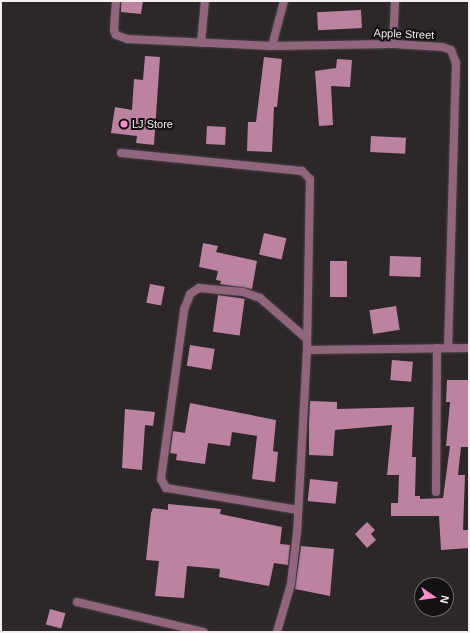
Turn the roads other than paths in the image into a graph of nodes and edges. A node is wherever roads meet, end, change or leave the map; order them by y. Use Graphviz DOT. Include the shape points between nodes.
graph roads {
  1 [pos="116,1"];
  2 [pos="205,1"];
  3 [pos="284,1"];
  4 [pos="395,1"];
  5 [pos="201,43"];
  6 [pos="393,44"];
  7 [pos="272,46"];
  8 [pos="121,153"];
  9 [pos="308,339"];
  10 [pos="437,348"];
  11 [pos="448,348"];
  12 [pos="469,348"];
  13 [pos="307,350"];
  14 [pos="436,492"];
  15 [pos="298,510"];
  16 [pos="77,602"];
  17 [pos="204,632"];
  18 [pos="277,632"];
  1 -- 5 [label="street, Apple Street" via="114,30 122,38"];
  2 -- 5 [label="street"];
  3 -- 7 [label="street"];
  4 -- 6 [label="street"];
  5 -- 7 [label="street, Apple Street"];
  6 -- 7 [label="street, Apple Street"];
  6 -- 11 [label="street, Apple Street" via="447,48 456,63"];
  8 -- 9 [label="street" via="291,170 307,175 312,191"];
  9 -- 13 [label="street"];
  9 -- 15 [label="street" via="260,298 243,292 198,288 190,294 184,310 161,479 166,488"];
  10 -- 11 [label="street"];
  10 -- 13 [label="street"];
  10 -- 14 [label="street"];
  11 -- 12 [label="street"];
  13 -- 15 [label="street"];
  15 -- 18 [label="street" via="291,584"];
  16 -- 17 [label="street"];
}
